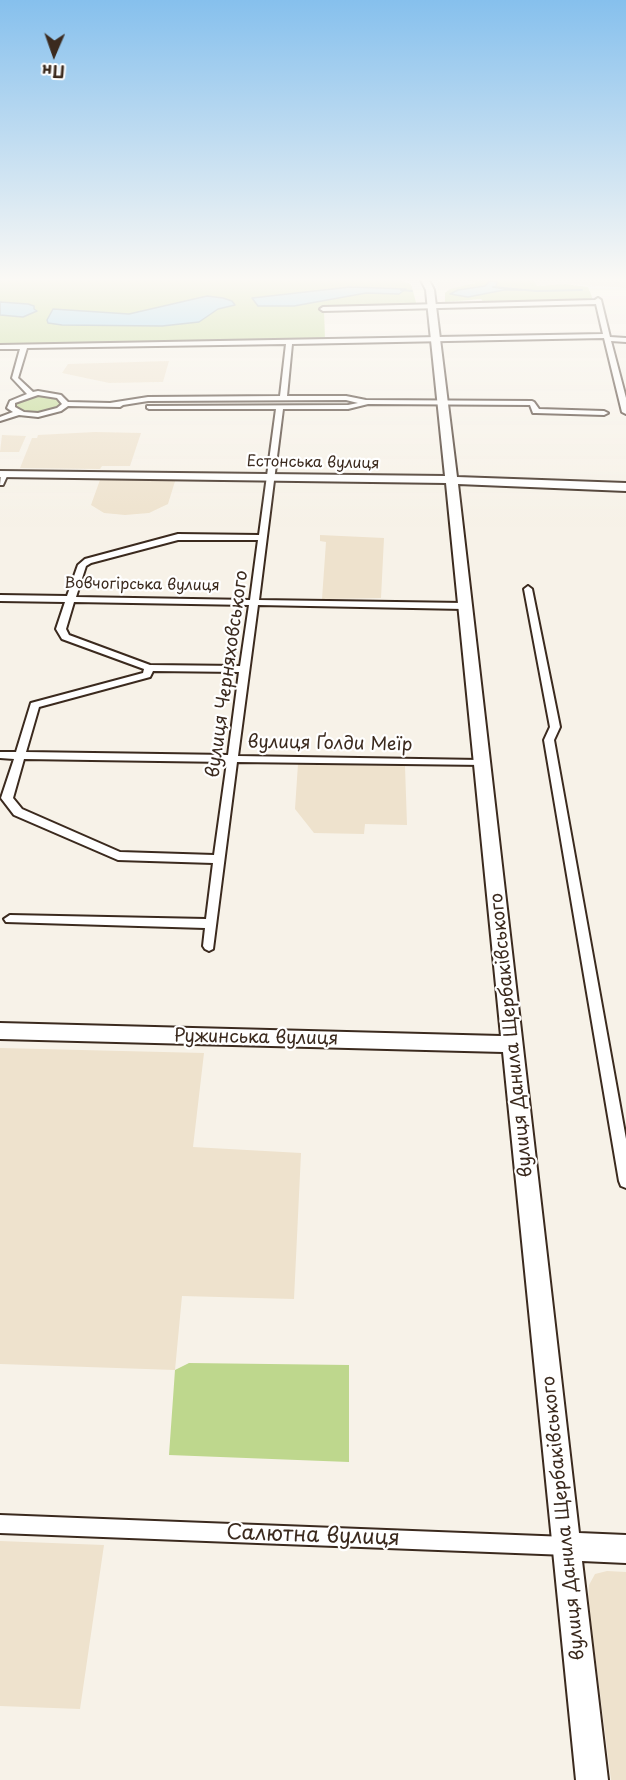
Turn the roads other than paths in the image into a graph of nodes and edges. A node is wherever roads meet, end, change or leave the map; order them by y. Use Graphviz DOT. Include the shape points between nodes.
graph roads {
  1 [pos="20,361"];
  2 [pos="286,361"];
  3 [pos="437,361"];
  4 [pos="614,361"];
  5 [pos="31,394"];
  6 [pos="281,403"];
  7 [pos="442,403"];
  8 [pos="66,404"];
  9 [pos="604,412"];
  10 [pos="626,412"];
  11 [pos="17,413"];
  12 [pos="0,419"];
  13 [pos="2,477"];
  14 [pos="270,478"];
  15 [pos="451,480"];
  16 [pos="626,486"];
  17 [pos="262,538"];
  18 [pos="528,589"];
  19 [pos="0,598"];
  20 [pos="71,599"];
  21 [pos="255,602"];
  22 [pos="464,606"];
  23 [pos="149,668"];
  24 [pos="246,669"];
  25 [pos="0,755"];
  26 [pos="21,755"];
  27 [pos="232,760"];
  28 [pos="480,763"];
  29 [pos="219,859"];
  30 [pos="10,919"];
  31 [pos="212,924"];
  32 [pos="209,946"];
  33 [pos="0,1031"];
  34 [pos="512,1044"];
  35 [pos="626,1181"];
  36 [pos="0,1524"];
  37 [pos="567,1546"];
  38 [pos="626,1548"];
  39 [pos="592,1780"];
  1 -- 5 [label="street" via="15,378"];
  2 -- 6 [label="street, вулиця Черняховського"];
  3 -- 7 [label="main road, вулиця Данила Щербаківського"];
  4 -- 10 [label="street"];
  5 -- 8 [label="street" via="53,394"];
  5 -- 11 [label="street" via="12,402 11,408"];
  6 -- 7 [label="street" via="348,407 366,402"];
  6 -- 8 [label="street" via="159,407"];
  6 -- 14 [label="street, вулиця Черняховського"];
  7 -- 9 [label="street" via="532,403 536,411"];
  7 -- 15 [label="main road, вулиця Данила Щербаківського"];
  8 -- 11 [label="street" via="45,415"];
  11 -- 12 [label="street"];
  13 -- 14 [label="main road, Естонська вулиця"];
  14 -- 15 [label="main road, Естонська вулиця"];
  14 -- 17 [label="street, вулиця Черняховського"];
  15 -- 16 [label="main road, Естонська вулиця"];
  15 -- 22 [label="main road, вулиця Данила Щербаківського"];
  17 -- 20 [label="street" via="178,537 88,561 82,565"];
  17 -- 21 [label="street, вулиця Черняховського"];
  18 -- 35 [label="street" via="555,727 549,740"];
  19 -- 20 [label="street, Вовчогірська вулиця"];
  20 -- 21 [label="street, Вовчогірська вулиця"];
  20 -- 23 [label="street" via="61,628 65,637"];
  21 -- 22 [label="street, Вовчогірська вулиця"];
  21 -- 24 [label="street, вулиця Черняховського"];
  22 -- 28 [label="main road, вулиця Данила Щербаківського"];
  23 -- 24 [label="street"];
  23 -- 26 [label="street" via="147,675 35,705"];
  24 -- 27 [label="street, вулиця Черняховського"];
  25 -- 26 [label="street, вулиця Ґолди Меїр"];
  26 -- 27 [label="street, вулиця Ґолди Меїр"];
  26 -- 29 [label="street" via="7,798 18,812 118,856"];
  27 -- 28 [label="street, вулиця Ґолди Меїр"];
  27 -- 29 [label="street, вулиця Черняховського"];
  28 -- 34 [label="main road, вулиця Данила Щербаківського"];
  29 -- 31 [label="street, вулиця Черняховського"];
  30 -- 31 [label="street"];
  31 -- 32 [label="street, вулиця Черняховського"];
  33 -- 34 [label="main road, Ружинська вулиця"];
  34 -- 37 [label="main road, вулиця Данила Щербаківського"];
  36 -- 37 [label="street, Салютна вулиця"];
  37 -- 38 [label="main road, Салютна вулиця"];
  37 -- 39 [label="main road, вулиця Данила Щербаківського"];
}
